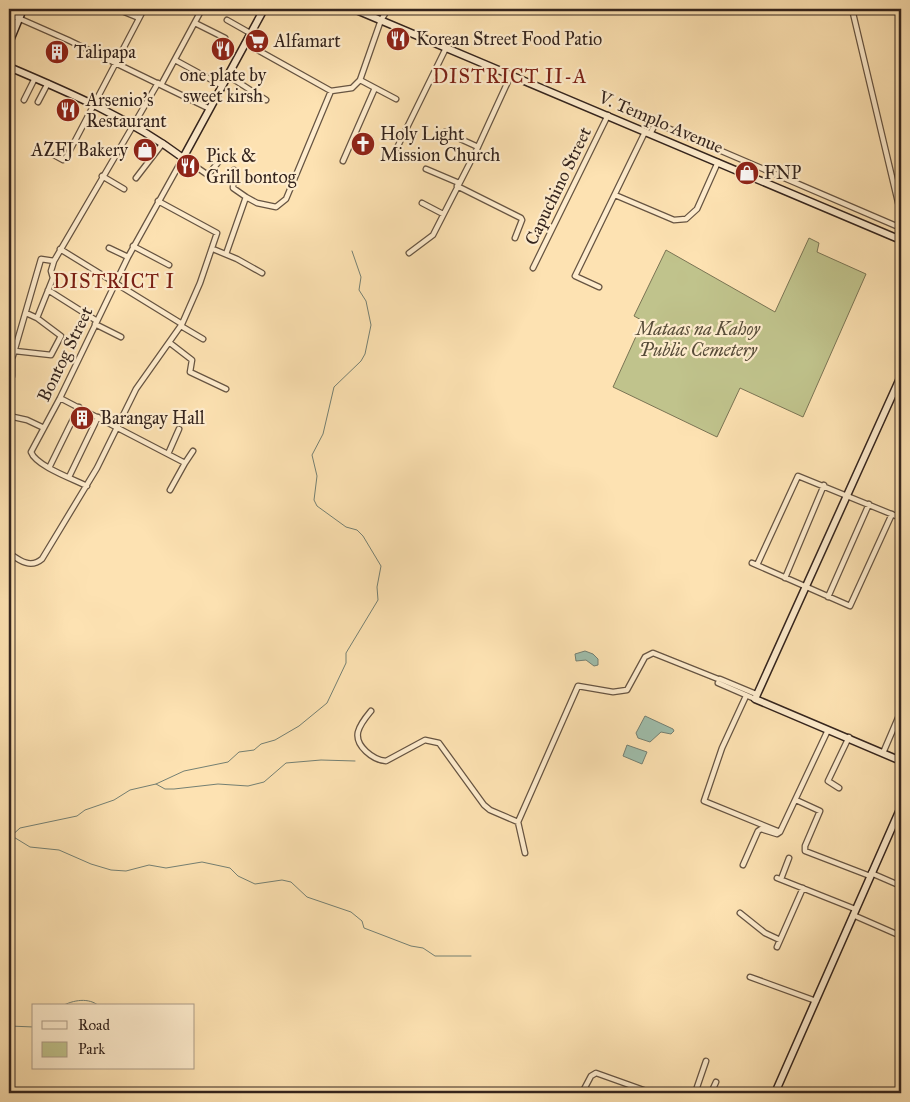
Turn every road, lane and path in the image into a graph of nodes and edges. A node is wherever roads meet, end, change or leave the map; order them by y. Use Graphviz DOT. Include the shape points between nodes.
graph roads {
  1 [pos="23,9"];
  2 [pos="117,9"];
  3 [pos="144,9"];
  4 [pos="202,9"];
  5 [pos="264,9"];
  6 [pos="354,9"];
  7 [pos="388,9"];
  8 [pos="852,9"];
  9 [pos="9,14"];
  10 [pos="19,18"];
  11 [pos="139,18"];
  12 [pos="227,20"];
  13 [pos="382,20"];
  14 [pos="194,23"];
  15 [pos="250,33"];
  16 [pos="225,38"];
  17 [pos="9,42"];
  18 [pos="245,43"];
  19 [pos="446,48"];
  20 [pos="175,60"];
  21 [pos="116,63"];
  22 [pos="9,67"];
  23 [pos="227,74"];
  24 [pos="511,75"];
  25 [pos="35,78"];
  26 [pos="360,80"];
  27 [pos="48,83"];
  28 [pos="160,84"];
  29 [pos="221,85"];
  30 [pos="375,88"];
  31 [pos="331,91"];
  32 [pos="396,99"];
  33 [pos="24,100"];
  34 [pos="266,100"];
  35 [pos="38,102"];
  36 [pos="95,106"];
  37 [pos="208,108"];
  38 [pos="608,115"];
  39 [pos="132,126"];
  40 [pos="446,132"];
  41 [pos="648,133"];
  42 [pos="163,143"];
  43 [pos="478,147"];
  44 [pos="52,154"];
  45 [pos="183,158"];
  46 [pos="392,158"];
  47 [pos="220,160"];
  48 [pos="343,161"];
  49 [pos="718,162"];
  50 [pos="426,169"];
  51 [pos="234,170"];
  52 [pos="102,176"];
  53 [pos="136,178"];
  54 [pos="458,184"];
  55 [pos="124,189"];
  56 [pos="615,195"];
  57 [pos="246,197"];
  58 [pos="158,201"];
  59 [pos="422,203"];
  60 [pos="443,214"];
  61 [pos="901,215"];
  62 [pos="901,228"];
  63 [pos="515,238"];
  64 [pos="901,240"];
  65 [pos="133,246"];
  66 [pos="109,248"];
  67 [pos="213,249"];
  68 [pos="60,250"];
  69 [pos="409,253"];
  70 [pos="226,254"];
  71 [pos="128,257"];
  72 [pos="54,261"];
  73 [pos="169,265"];
  74 [pos="533,268"];
  75 [pos="262,273"];
  76 [pos="114,284"];
  77 [pos="599,287"];
  78 [pos="48,290"];
  79 [pos="26,313"];
  80 [pos="37,318"];
  81 [pos="96,322"];
  82 [pos="182,325"];
  83 [pos="121,336"];
  84 [pos="203,339"];
  85 [pos="170,343"];
  86 [pos="15,351"];
  87 [pos="10,360"];
  88 [pos="12,376"];
  89 [pos="901,376"];
  90 [pos="226,389"];
  91 [pos="60,398"];
  92 [pos="80,407"];
  93 [pos="9,416"];
  94 [pos="98,417"];
  95 [pos="44,428"];
  96 [pos="118,428"];
  97 [pos="179,429"];
  98 [pos="193,451"];
  99 [pos="168,454"];
  100 [pos="185,463"];
  101 [pos="49,468"];
  102 [pos="69,477"];
  103 [pos="824,485"];
  104 [pos="87,486"];
  105 [pos="170,490"];
  106 [pos="847,495"];
  107 [pos="870,504"];
  108 [pos="892,514"];
  109 [pos="901,518"];
  110 [pos="9,553"];
  111 [pos="785,578"];
  112 [pos="807,587"];
  113 [pos="828,597"];
  114 [pos="718,681"];
  115 [pos="746,696"];
  116 [pos="756,696"];
  117 [pos="371,711"];
  118 [pos="901,711"];
  119 [pos="828,730"];
  120 [pos="849,737"];
  121 [pos="883,753"];
  122 [pos="901,761"];
  123 [pos="838,788"];
  124 [pos="796,800"];
  125 [pos="901,807"];
  126 [pos="518,822"];
  127 [pos="780,832"];
  128 [pos="525,853"];
  129 [pos="789,858"];
  130 [pos="743,865"];
  131 [pos="870,874"];
  132 [pos="901,886"];
  133 [pos="803,888"];
  134 [pos="854,912"];
  135 [pos="740,913"];
  136 [pos="901,936"];
  137 [pos="780,940"];
  138 [pos="777,947"];
  139 [pos="750,977"];
  140 [pos="816,1002"];
  141 [pos="706,1061"];
  142 [pos="716,1082"];
  143 [pos="582,1093"];
  144 [pos="652,1093"];
  145 [pos="695,1093"];
  146 [pos="711,1093"];
  147 [pos="775,1093"];
  1 -- 10 [label="main road"];
  2 -- 11 [label="street"];
  3 -- 11 [label="street"];
  4 -- 14 [label="street"];
  5 -- 15 [label="main road"];
  6 -- 13 [label="main road, V. Templo Avenue"];
  7 -- 13 [label="street"];
  8 -- 61 [label="street"];
  9 -- 10 [label="street"];
  10 -- 17 [label="main road"];
  10 -- 21 [label="street"];
  11 -- 21 [label="street"];
  12 -- 15 [label="street"];
  13 -- 19 [label="main road, V. Templo Avenue"];
  13 -- 26 [label="street"];
  14 -- 16 [label="street"];
  14 -- 20 [label="street"];
  15 -- 18 [label="main road"];
  18 -- 23 [label="main road"];
  18 -- 31 [label="street"];
  19 -- 24 [label="main road, V. Templo Avenue"];
  19 -- 46 [label="street"];
  20 -- 28 [label="street"];
  20 -- 29 [label="street"];
  21 -- 28 [label="street"];
  21 -- 36 [label="street"];
  22 -- 25 [label="main road"];
  23 -- 29 [label="main road"];
  23 -- 34 [label="street"];
  24 -- 38 [label="main road, V. Templo Avenue"];
  24 -- 43 [label="street"];
  25 -- 27 [label="main road"];
  25 -- 33 [label="street"];
  26 -- 30 [label="street"];
  26 -- 31 [label="street" via="352,88"];
  27 -- 35 [label="street"];
  27 -- 36 [label="main road"];
  28 -- 37 [label="street"];
  28 -- 39 [label="street"];
  29 -- 37 [label="main road"];
  30 -- 32 [label="street"];
  30 -- 48 [label="street"];
  31 -- 57 [label="street" via="286,200 276,208"];
  36 -- 39 [label="main road"];
  36 -- 44 [label="street" via="66,158 62,160"];
  37 -- 45 [label="main road"];
  38 -- 41 [label="main road, V. Templo Avenue"];
  38 -- 74 [label="street, Capuchino Street"];
  39 -- 42 [label="main road"];
  39 -- 52 [label="street"];
  40 -- 43 [label="street"];
  41 -- 49 [label="main road, V. Templo Avenue"];
  41 -- 56 [label="street"];
  41 -- 62 [label="street" via="656,123"];
  42 -- 45 [label="main road"];
  42 -- 53 [label="street"];
  43 -- 54 [label="street"];
  45 -- 47 [label="street" via="208,175"];
  45 -- 58 [label="street, Bontog Street"];
  49 -- 56 [label="street" via="697,209 686,218 674,220"];
  49 -- 64 [label="main road, V. Templo Avenue"];
  50 -- 54 [label="street"];
  51 -- 57 [label="street" via="234,188"];
  52 -- 55 [label="street"];
  52 -- 68 [label="street"];
  54 -- 60 [label="street"];
  54 -- 63 [label="street" via="521,218"];
  56 -- 77 [label="street" via="575,276"];
  57 -- 70 [label="street"];
  58 -- 65 [label="street, Bontog Street"];
  58 -- 67 [label="street" via="216,231"];
  59 -- 60 [label="street"];
  60 -- 69 [label="street" via="433,235"];
  65 -- 71 [label="street, Bontog Street"];
  65 -- 73 [label="street"];
  66 -- 71 [label="street"];
  67 -- 70 [label="street"];
  67 -- 82 [label="street"];
  68 -- 72 [label="street"];
  68 -- 76 [label="street"];
  70 -- 75 [label="street"];
  71 -- 76 [label="street, Bontog Street"];
  72 -- 78 [label="street"];
  72 -- 79 [label="street" via="42,259"];
  76 -- 81 [label="street, Bontog Street"];
  76 -- 82 [label="street"];
  78 -- 80 [label="street"];
  78 -- 81 [label="street"];
  79 -- 80 [label="street"];
  79 -- 86 [label="street"];
  80 -- 86 [label="street" via="61,335 51,355"];
  81 -- 83 [label="street"];
  81 -- 91 [label="street, Bontog Street"];
  82 -- 84 [label="street"];
  82 -- 85 [label="street"];
  85 -- 90 [label="street" via="192,360 190,372"];
  85 -- 96 [label="street" via="136,389"];
  86 -- 87 [label="street"];
  87 -- 88 [label="street"];
  89 -- 106 [label="main road"];
  91 -- 92 [label="street"];
  91 -- 95 [label="street, Bontog Street"];
  92 -- 94 [label="street"];
  92 -- 101 [label="street"];
  93 -- 95 [label="street"];
  94 -- 96 [label="street"];
  94 -- 102 [label="street"];
  95 -- 101 [label="street, Bontog Street" via="31,452"];
  96 -- 99 [label="street"];
  96 -- 104 [label="street"];
  97 -- 99 [label="street"];
  98 -- 100 [label="street"];
  99 -- 100 [label="street"];
  100 -- 105 [label="street"];
  101 -- 102 [label="street"];
  102 -- 104 [label="street"];
  103 -- 106 [label="street"];
  103 -- 111 [label="street"];
  103 -- 111 [label="street" via="797,477 754,564"];
  104 -- 110 [label="street" via="42,559 27,564"];
  106 -- 107 [label="street"];
  106 -- 112 [label="main road"];
  107 -- 108 [label="street"];
  107 -- 113 [label="street"];
  108 -- 109 [label="street"];
  108 -- 113 [label="street" via="852,604 848,606"];
  111 -- 112 [label="street"];
  112 -- 113 [label="street"];
  112 -- 116 [label="main road"];
  114 -- 115 [label="street"];
  114 -- 116 [label="street"];
  114 -- 126 [label="street" via="652,653 644,657 627,690 613,692 578,686"];
  115 -- 116 [label="street"];
  115 -- 127 [label="street" via="722,748 704,801"];
  116 -- 119 [label="main road"];
  117 -- 126 [label="street" via="358,732 359,742 367,752 386,760 425,740 439,742 484,805"];
  118 -- 121 [label="street"];
  119 -- 120 [label="main road"];
  119 -- 124 [label="street"];
  120 -- 121 [label="main road"];
  120 -- 123 [label="street" via="828,781"];
  121 -- 122 [label="main road"];
  124 -- 127 [label="street"];
  124 -- 131 [label="street" via="820,810 805,846 806,851"];
  125 -- 131 [label="main road"];
  126 -- 128 [label="street"];
  127 -- 130 [label="street" via="758,831"];
  129 -- 133 [label="street" via="779,879"];
  131 -- 132 [label="street"];
  131 -- 134 [label="main road"];
  133 -- 134 [label="street"];
  133 -- 137 [label="street"];
  134 -- 136 [label="street"];
  134 -- 140 [label="main road"];
  135 -- 137 [label="street" via="766,934"];
  137 -- 138 [label="street"];
  139 -- 140 [label="street"];
  140 -- 147 [label="main road"];
  141 -- 145 [label="street"];
  142 -- 146 [label="street"];
  143 -- 144 [label="street" via="596,1073"];
}
